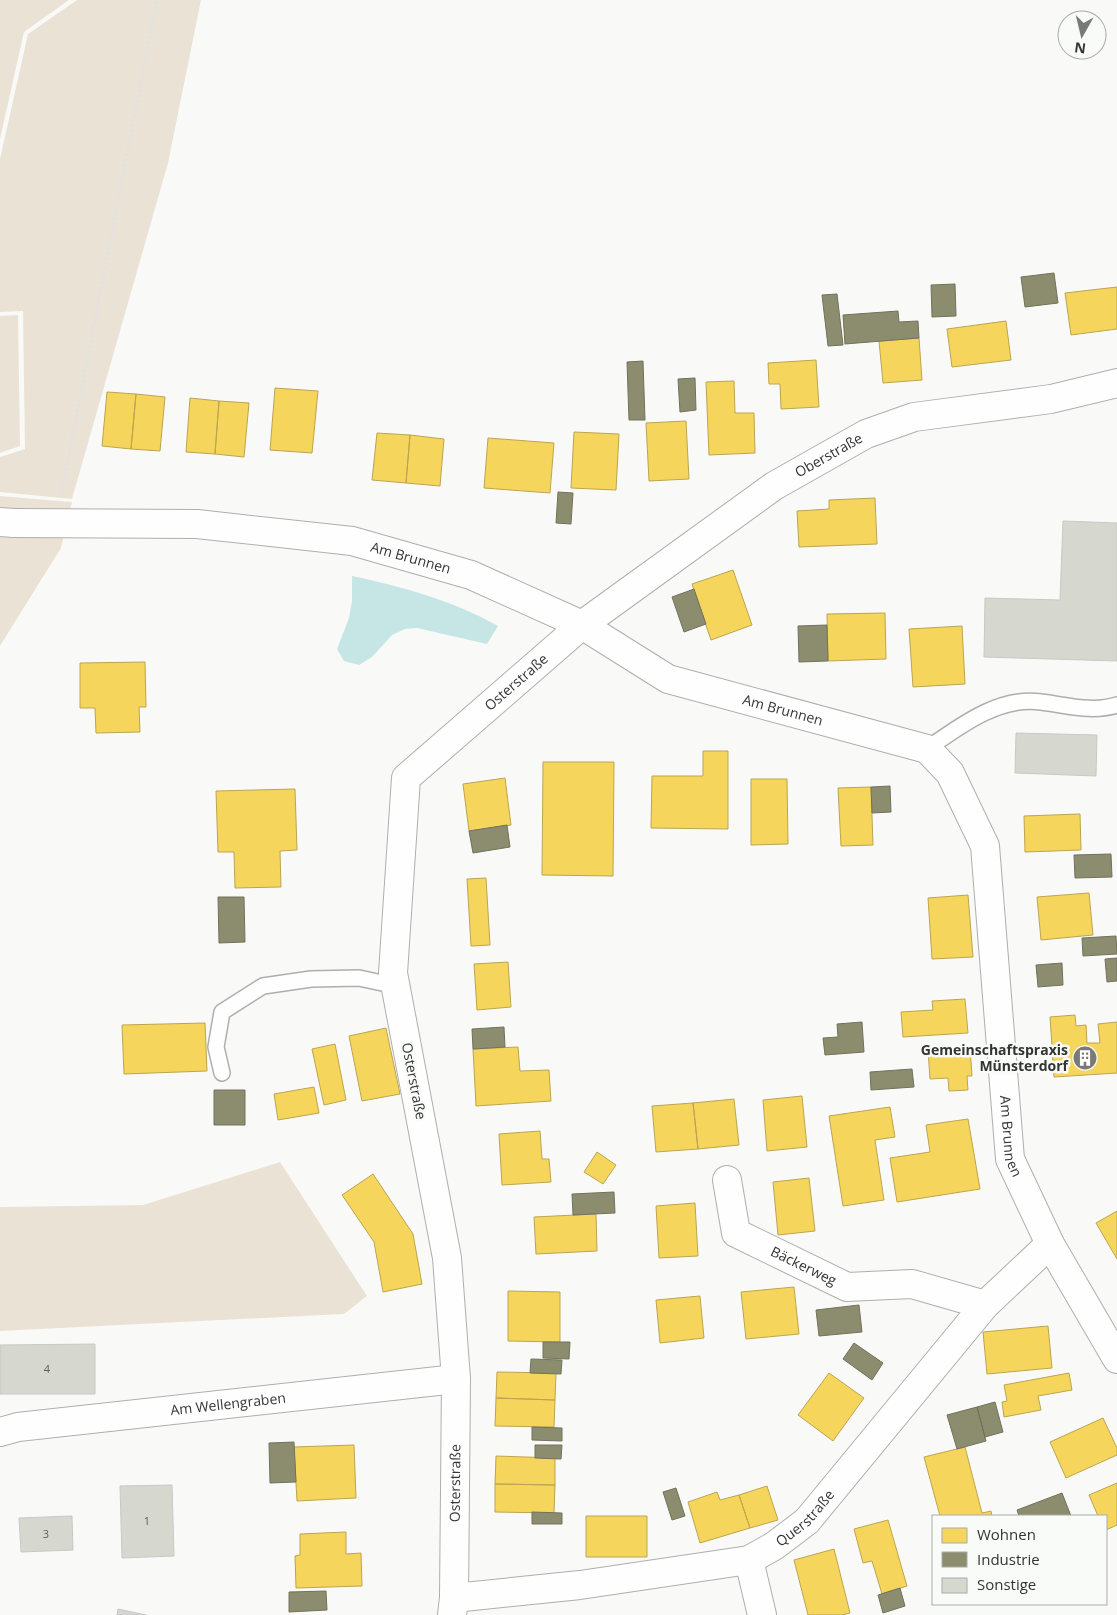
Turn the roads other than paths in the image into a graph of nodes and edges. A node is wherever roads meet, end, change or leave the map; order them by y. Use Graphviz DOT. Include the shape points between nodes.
graph roads {
  1 [pos="1117,383"];
  2 [pos="7,522"];
  3 [pos="582,625"];
  4 [pos="1117,705"];
  5 [pos="927,749"];
  6 [pos="396,986"];
  7 [pos="222,1072"];
  8 [pos="727,1180"];
  9 [pos="1050,1244"];
  10 [pos="984,1305"];
  11 [pos="1117,1359"];
  12 [pos="456,1379"];
  13 [pos="0,1432"];
  14 [pos="749,1560"];
  15 [pos="453,1607"];
  16 [pos="762,1615"];
  1 -- 3 [label="street, Oberstraße" via="1050,400 914,417 866,434 774,486"];
  2 -- 3 [label="street, Am Brunnen" via="197,524 352,541 471,575"];
  3 -- 5 [label="street, Am Brunnen" via="668,679"];
  3 -- 6 [label="street, Osterstraße" via="406,778 394,973"];
  4 -- 5 [label="lane" via="1105,709 1039,701 1006,704 965,723"];
  5 -- 9 [label="street, Am Brunnen" via="950,773 985,846 1010,1159"];
  6 -- 7 [label="lane" via="359,978 312,979 263,986 222,1012 216,1046"];
  6 -- 12 [label="street, Osterstraße" via="447,1258"];
  8 -- 10 [label="street, Bäckerweg" via="736,1233 830,1279 847,1287 912,1284"];
  9 -- 10 [label="street, Querstraße"];
  9 -- 11 [label="street, Am Brunnen"];
  10 -- 14 [label="street, Querstraße" via="808,1521"];
  12 -- 13 [label="street, Am Wellengraben" via="18,1427"];
  12 -- 15 [label="street, Osterstraße"];
  14 -- 15 [label="street, Querstraße"];
  14 -- 16 [label="street"];
}
